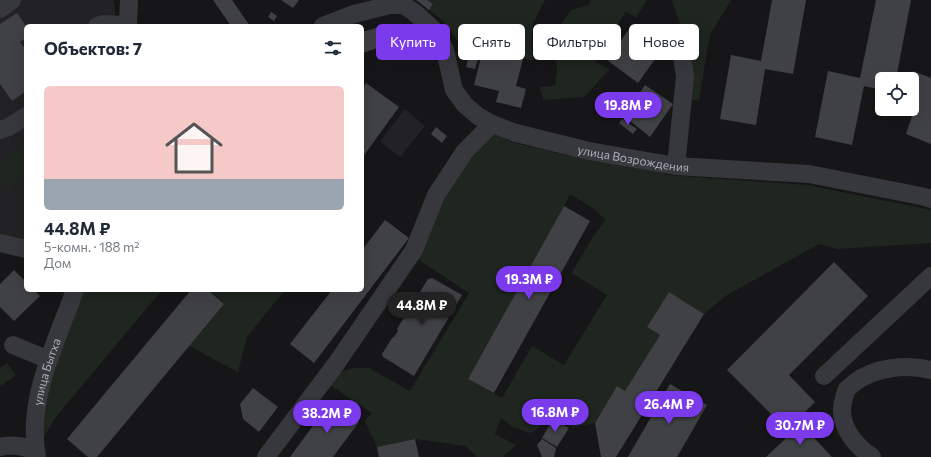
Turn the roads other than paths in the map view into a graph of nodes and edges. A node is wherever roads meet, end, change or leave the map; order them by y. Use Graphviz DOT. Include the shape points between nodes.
graph roads {
  1 [pos="12,0"];
  2 [pos="129,0"];
  3 [pos="404,3"];
  4 [pos="0,9"];
  5 [pos="128,24"];
  6 [pos="328,24"];
  7 [pos="682,60"];
  8 [pos="24,117"];
  9 [pos="492,124"];
  10 [pos="0,130"];
  11 [pos="676,166"];
  12 [pos="931,199"];
  13 [pos="1,249"];
  14 [pos="24,249"];
  15 [pos="24,252"];
  16 [pos="931,276"];
  17 [pos="74,292"];
  18 [pos="13,345"];
  19 [pos="48,360"];
  20 [pos="931,370"];
  21 [pos="824,376"];
  22 [pos="0,447"];
  23 [pos="36,454"];
  24 [pos="266,457"];
  25 [pos="872,457"];
  1 -- 4 [label="street"];
  2 -- 5 [label="street"];
  3 -- 6 [label="street" via="354,14"];
  3 -- 9 [label="street, улица Возрождения" via="437,33 445,50 454,90 465,105"];
  7 -- 11 [label="street" via="685,77"];
  8 -- 10 [label="street" via="9,128"];
  9 -- 11 [label="street, улица Возрождения" via="589,151"];
  9 -- 24 [label="street" via="465,151 436,195 414,250 336,364"];
  11 -- 12 [label="street, улица Возрождения" via="808,174"];
  13 -- 14 [label="street"];
  13 -- 15 [label="street"];
  16 -- 21 [label="street"];
  17 -- 19 [label="street, улица Бытха"];
  18 -- 19 [label="street"];
  19 -- 23 [label="street, улица Бытха" via="37,407"];
  20 -- 25 [label="street" via="902,367 876,371 860,378 847,389 842,405 847,432"];
  22 -- 23 [label="street" via="25,446"];
}
